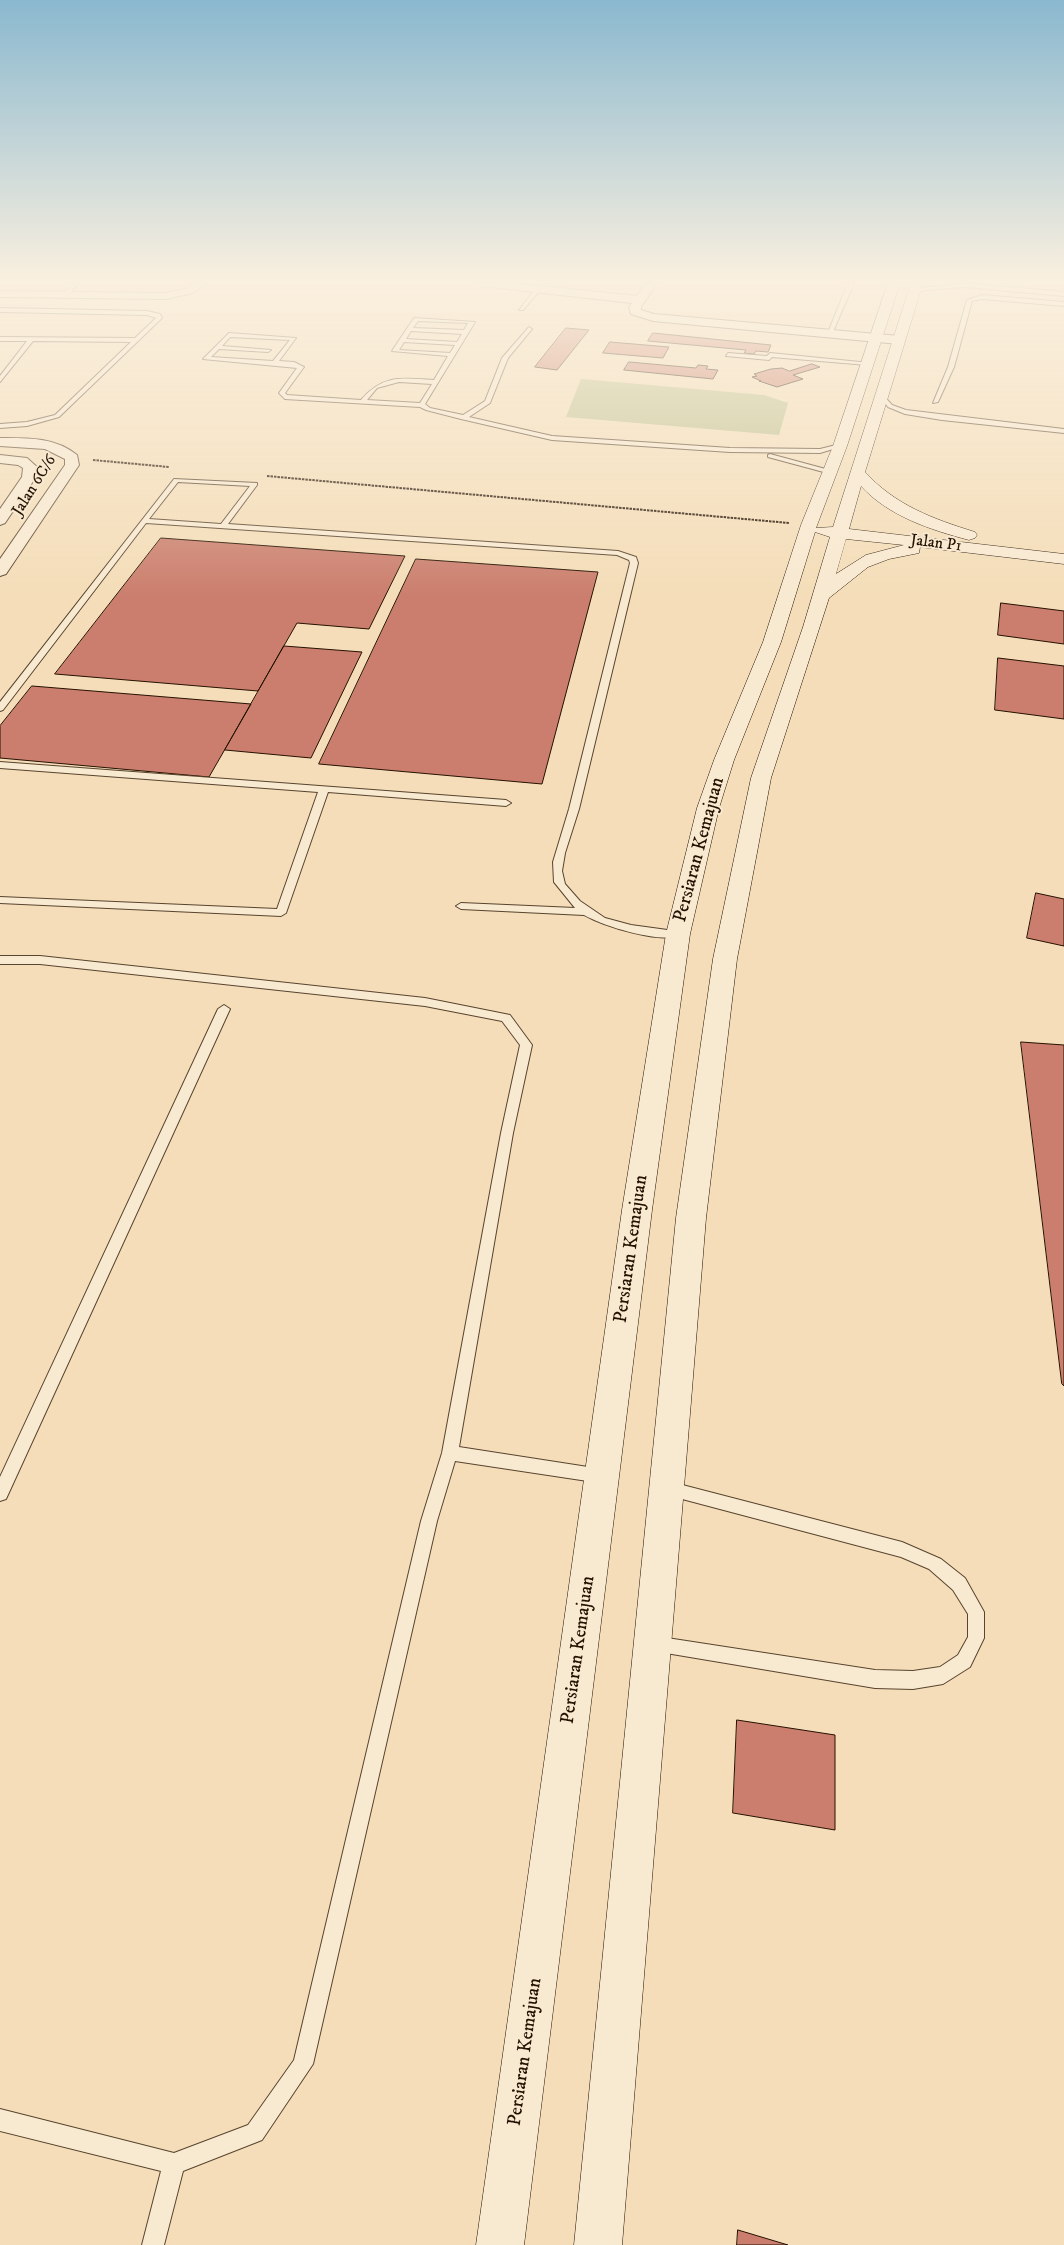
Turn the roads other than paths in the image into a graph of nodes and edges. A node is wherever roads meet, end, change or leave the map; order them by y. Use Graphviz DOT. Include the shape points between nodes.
graph roads {
  1 [pos="87,388"];
  2 [pos="286,388"];
  3 [pos="374,388"];
  4 [pos="432,388"];
  5 [pos="493,388"];
  6 [pos="859,388"];
  7 [pos="884,388"];
  8 [pos="942,388"];
  9 [pos="881,396"];
  10 [pos="362,402"];
  11 [pos="935,402"];
  12 [pos="422,405"];
  13 [pos="463,418"];
  14 [pos="0,426"];
  15 [pos="1064,431"];
  16 [pos="0,442"];
  17 [pos="840,446"];
  18 [pos="730,450"];
  19 [pos="0,459"];
  20 [pos="831,472"];
  21 [pos="857,473"];
  22 [pos="2,513"];
  23 [pos="144,522"];
  24 [pos="810,524"];
  25 [pos="222,527"];
  26 [pos="841,527"];
  27 [pos="969,535"];
  28 [pos="942,545"];
  29 [pos="1064,546"];
  30 [pos="1064,559"];
  31 [pos="0,571"];
  32 [pos="821,596"];
  33 [pos="0,708"];
  34 [pos="0,765"];
  35 [pos="324,789"];
  36 [pos="506,803"];
  37 [pos="0,900"];
  38 [pos="462,906"];
  39 [pos="584,912"];
  40 [pos="678,934"];
  41 [pos="0,960"];
  42 [pos="224,1010"];
  43 [pos="450,1453"];
  44 [pos="602,1476"];
  45 [pos="667,1488"];
  46 [pos="0,1494"];
  47 [pos="653,1644"];
  48 [pos="0,2120"];
  49 [pos="608,2139"];
  50 [pos="174,2164"];
  51 [pos="153,2245"];
  52 [pos="500,2245"];
  53 [pos="598,2245"];
  54 [pos="612,2245"];
  1 -- 14 [label="lane" via="57,416 27,424"];
  2 -- 10 [label="lane" via="282,393 285,397"];
  3 -- 10 [label="lane"];
  4 -- 12 [label="lane"];
  5 -- 13 [label="lane" via="488,402"];
  6 -- 17 [label="main road, Persiaran Kemajuan"];
  7 -- 9 [label="main road"];
  8 -- 11 [label="lane"];
  9 -- 15 [label="lane" via="890,406 905,412"];
  9 -- 21 [label="main road"];
  10 -- 12 [label="lane"];
  12 -- 13 [label="lane"];
  13 -- 18 [label="lane" via="552,438"];
  16 -- 31 [label="street, Jalan 6C/6" via="37,443 67,452 72,458 72,465"];
  17 -- 18 [label="lane" via="820,451"];
  17 -- 20 [label="main road, Persiaran Kemajuan"];
  18 -- 20 [label="lane" via="774,456"];
  19 -- 22 [label="street" via="22,461 30,467 29,477"];
  20 -- 24 [label="main road, Persiaran Kemajuan"];
  21 -- 26 [label="main road"];
  21 -- 27 [label="main road" via="889,503 918,518"];
  23 -- 25 [label="lane"];
  23 -- 25 [label="lane" via="176,480 255,484"];
  23 -- 33 [label="lane"];
  24 -- 26 [label="main road, Jalan P1"];
  24 -- 40 [label="main road, Persiaran Kemajuan" via="772,642 708,808"];
  25 -- 39 [label="lane" via="618,553 632,559 632,572 559,858 558,879 568,896"];
  26 -- 27 [label="main road, Jalan P1"];
  26 -- 28 [label="main road, Jalan P1"];
  26 -- 32 [label="main road"];
  27 -- 29 [label="main road, Jalan P1"];
  28 -- 30 [label="main road, Jalan P1"];
  28 -- 32 [label="main road" via="870,558 852,568"];
  32 -- 45 [label="main road" via="761,778 726,959 691,1218"];
  34 -- 35 [label="lane"];
  35 -- 36 [label="lane"];
  35 -- 37 [label="lane" via="281,913"];
  38 -- 39 [label="lane"];
  39 -- 40 [label="lane" via="642,931"];
  40 -- 44 [label="main road, Persiaran Kemajuan"];
  41 -- 43 [label="lane" via="40,960 425,1002 506,1018 526,1045 507,1133"];
  42 -- 46 [label="lane"];
  43 -- 44 [label="lane"];
  43 -- 50 [label="lane" via="429,1521 303,2064 254,2133"];
  44 -- 52 [label="main road, Persiaran Kemajuan"];
  45 -- 47 [label="main road"];
  45 -- 47 [label="lane" via="902,1550 935,1564 959,1584 976,1612 976,1638 964,1661 943,1675 913,1680 875,1679"];
  47 -- 49 [label="main road"];
  48 -- 50 [label="lane"];
  49 -- 53 [label="main road"];
  49 -- 54 [label="street"];
  50 -- 51 [label="lane"];
}
